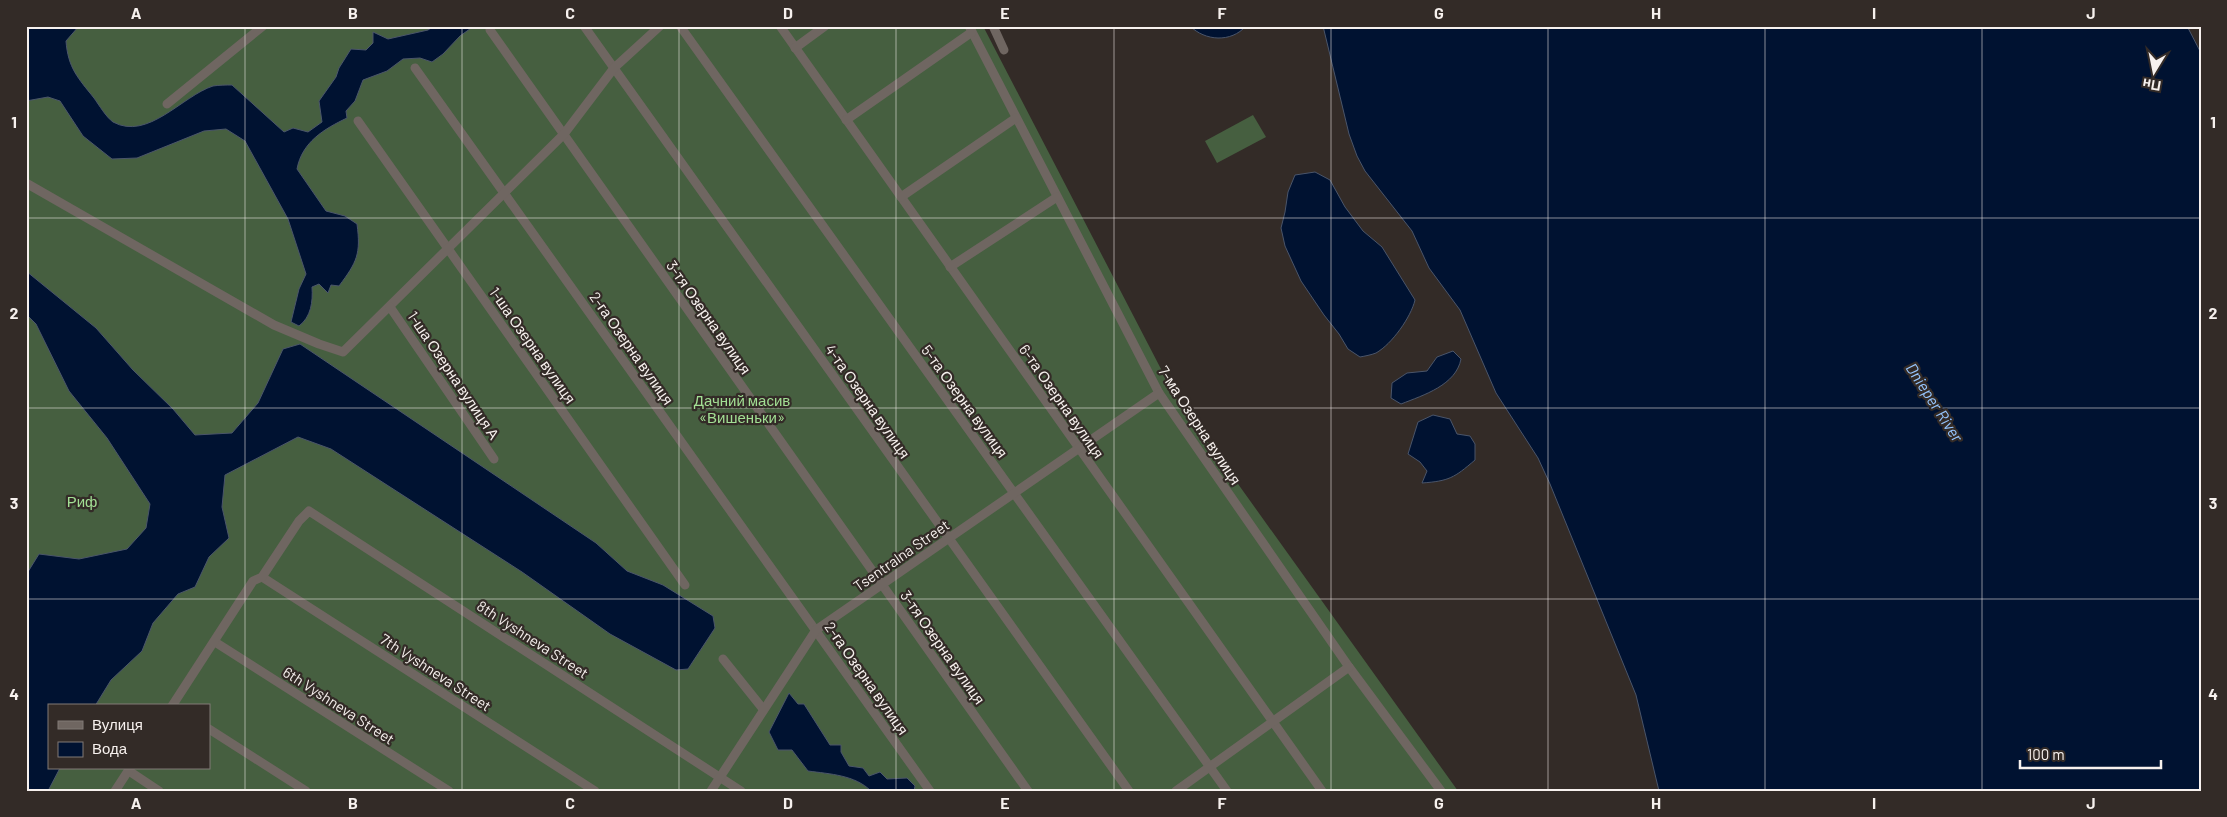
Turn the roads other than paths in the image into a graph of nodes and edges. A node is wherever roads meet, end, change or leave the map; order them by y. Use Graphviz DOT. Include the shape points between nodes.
graph roads {
  1 [pos="263,26"];
  2 [pos="584,26"];
  3 [pos="660,26"];
  4 [pos="680,26"];
  5 [pos="780,26"];
  6 [pos="825,26"];
  7 [pos="993,26"];
  8 [pos="970,29"];
  9 [pos="490,30"];
  10 [pos="795,48"];
  11 [pos="1004,50"];
  12 [pos="416,68"];
  13 [pos="614,68"];
  14 [pos="167,104"];
  15 [pos="1016,118"];
  16 [pos="846,120"];
  17 [pos="358,121"];
  18 [pos="564,134"];
  19 [pos="26,183"];
  20 [pos="504,192"];
  21 [pos="901,197"];
  22 [pos="1057,197"];
  23 [pos="448,248"];
  24 [pos="950,267"];
  25 [pos="390,307"];
  26 [pos="1159,392"];
  27 [pos="1079,448"];
  28 [pos="494,459"];
  29 [pos="1014,493"];
  30 [pos="949,538"];
  31 [pos="262,577"];
  32 [pos="685,585"];
  33 [pos="882,585"];
  34 [pos="816,630"];
  35 [pos="215,642"];
  36 [pos="723,659"];
  37 [pos="1349,667"];
  38 [pos="173,704"];
  39 [pos="763,709"];
  40 [pos="1272,721"];
  41 [pos="210,730"];
  42 [pos="1210,766"];
  43 [pos="130,770"];
  44 [pos="720,777"];
  45 [pos="1439,788"];
  46 [pos="115,791"];
  47 [pos="159,791"];
  48 [pos="306,791"];
  49 [pos="449,791"];
  50 [pos="595,791"];
  51 [pos="711,791"];
  52 [pos="741,791"];
  53 [pos="930,791"];
  54 [pos="1028,791"];
  55 [pos="1129,791"];
  56 [pos="1176,791"];
  57 [pos="1227,791"];
  58 [pos="1322,791"];
  1 -- 14 [label="street"];
  2 -- 13 [label="street, 4-та Озерна вулиця"];
  3 -- 13 [label="street"];
  4 -- 29 [label="street, 5-та Озерна вулиця"];
  5 -- 10 [label="street, 6-та Озерна вулиця"];
  6 -- 10 [label="street"];
  7 -- 11 [label="street"];
  8 -- 15 [label="street, 7-ма Озерна вулиця"];
  8 -- 16 [label="street"];
  9 -- 18 [label="street, 3-тя Озерна вулиця"];
  10 -- 16 [label="street, 6-та Озерна вулиця"];
  12 -- 20 [label="street, 2-га Озерна вулиця"];
  13 -- 18 [label="street"];
  13 -- 30 [label="street, 4-та Озерна вулиця"];
  15 -- 21 [label="street"];
  15 -- 22 [label="street, 7-ма Озерна вулиця"];
  16 -- 21 [label="street, 6-та Озерна вулиця"];
  17 -- 23 [label="street, 1-ша Озерна вулиця"];
  18 -- 20 [label="street"];
  18 -- 33 [label="street, 3-тя Озерна вулиця"];
  19 -- 25 [label="street" via="274,325 343,352"];
  20 -- 23 [label="street"];
  20 -- 34 [label="street, 2-га Озерна вулиця"];
  21 -- 24 [label="street, 6-та Озерна вулиця"];
  22 -- 24 [label="street"];
  22 -- 26 [label="street, 7-ма Озерна вулиця"];
  23 -- 25 [label="street"];
  23 -- 32 [label="street, 1-ша Озерна вулиця"];
  24 -- 27 [label="street, 6-та Озерна вулиця"];
  25 -- 28 [label="street, 1-ша Озерна вулиця А"];
  26 -- 27 [label="street, Tsentralna Street"];
  26 -- 37 [label="street, 7-ма Озерна вулиця"];
  27 -- 29 [label="street, Tsentralna Street"];
  27 -- 40 [label="street, 6-та Озерна вулиця"];
  29 -- 30 [label="street, Tsentralna Street"];
  29 -- 42 [label="street, 5-та Озерна вулиця"];
  30 -- 33 [label="street, Tsentralna Street"];
  30 -- 55 [label="street, 4-та Озерна вулиця"];
  31 -- 35 [label="street" via="253,581"];
  31 -- 44 [label="street, 8th Vyshneva Street" via="309,511"];
  31 -- 50 [label="street, 7th Vyshneva Street"];
  33 -- 34 [label="street, Tsentralna Street"];
  33 -- 54 [label="street, 3-тя Озерна вулиця"];
  34 -- 39 [label="street, Tsentralna Street"];
  34 -- 53 [label="street, 2-га Озерна вулиця"];
  35 -- 38 [label="street"];
  35 -- 49 [label="street, 6th Vyshneva Street"];
  36 -- 39 [label="street"];
  37 -- 40 [label="street"];
  37 -- 45 [label="street, 7-ма Озерна вулиця"];
  39 -- 44 [label="street, Tsentralna Street"];
  40 -- 42 [label="street"];
  40 -- 58 [label="street, 6-та Озерна вулиця"];
  41 -- 48 [label="street"];
  42 -- 56 [label="street"];
  42 -- 57 [label="street, 5-та Озерна вулиця"];
  43 -- 46 [label="street"];
  43 -- 47 [label="street"];
  44 -- 51 [label="street, Tsentralna Street"];
  44 -- 52 [label="street, 8th Vyshneva Street"];
}
